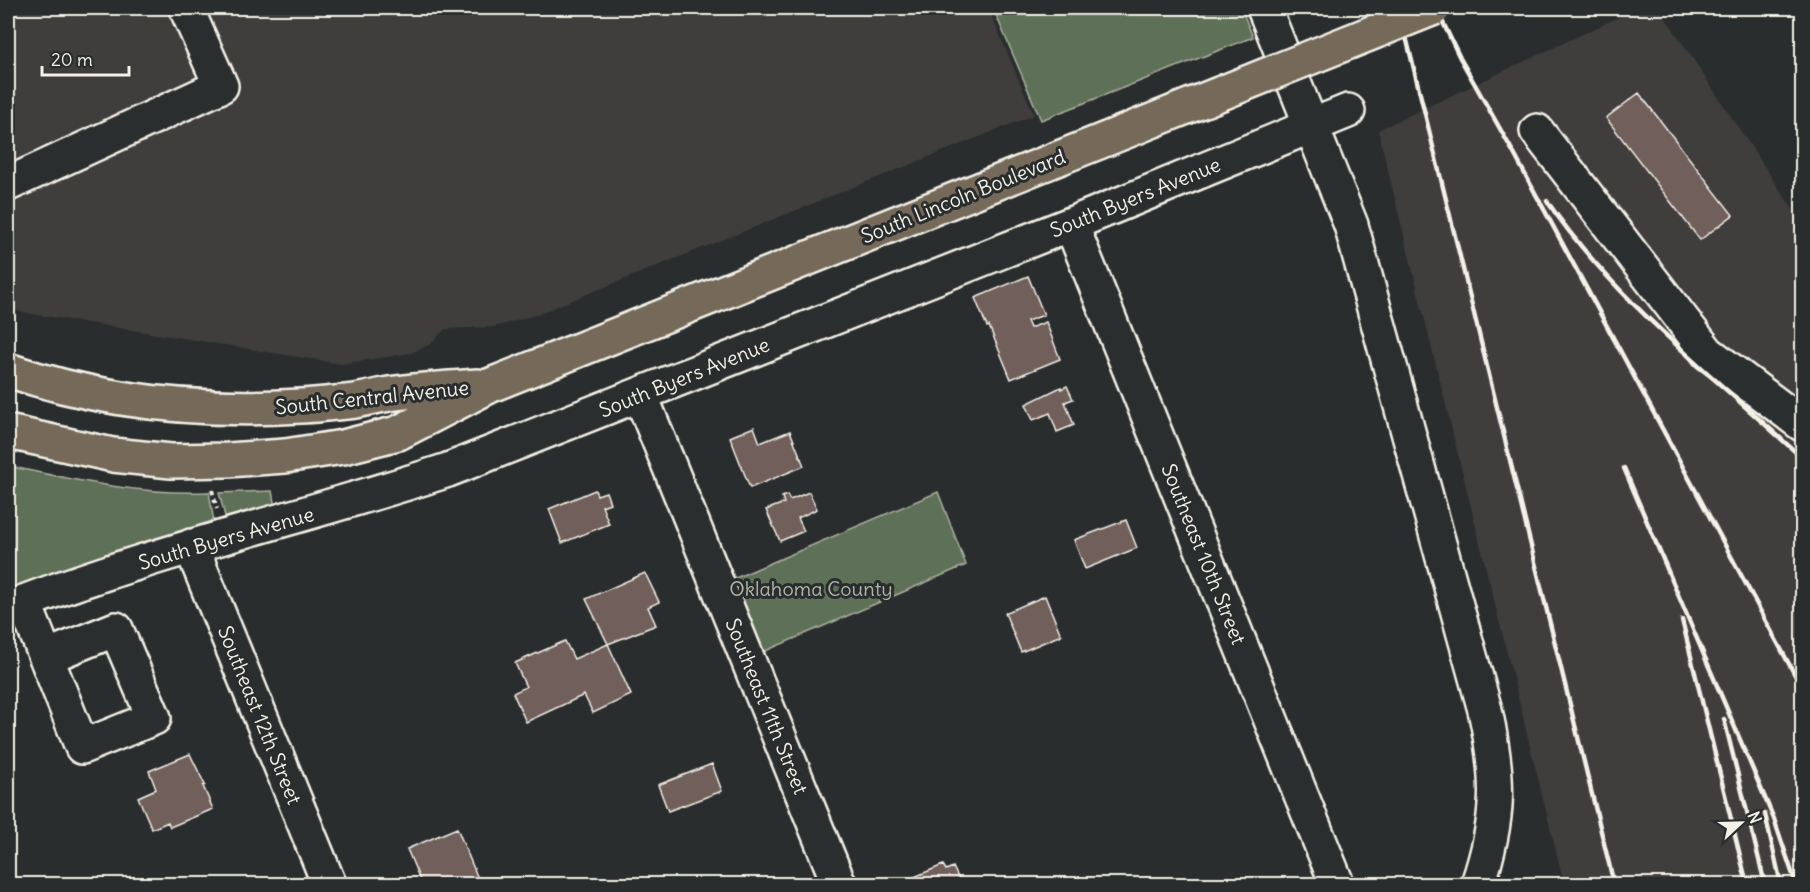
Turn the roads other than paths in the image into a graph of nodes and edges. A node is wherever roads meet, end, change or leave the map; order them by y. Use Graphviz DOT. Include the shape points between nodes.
graph roads {
  1 [pos="186,8"];
  2 [pos="1264,8"];
  3 [pos="1434,8"];
  4 [pos="1348,111"];
  5 [pos="1312,125"];
  6 [pos="1537,130"];
  7 [pos="8,184"];
  8 [pos="1071,224"];
  9 [pos="8,370"];
  10 [pos="491,385"];
  11 [pos="640,394"];
  12 [pos="1803,423"];
  13 [pos="8,432"];
  14 [pos="191,546"];
  15 [pos="16,605"];
  16 [pos="46,657"];
  17 [pos="330,885"];
  18 [pos="839,885"];
  19 [pos="1337,885"];
  20 [pos="1478,885"];
  1 -- 7 [label="street" via="221,86"];
  2 -- 5 [label="street"];
  3 -- 10 [label="main road, South Lincoln Boulevard, bridge"];
  4 -- 5 [label="street, South Byers Avenue"];
  5 -- 8 [label="street, South Byers Avenue"];
  5 -- 20 [label="street" via="1351,225 1485,710 1496,776 1496,802 1493,836"];
  6 -- 12 [label="street" via="1708,353"];
  8 -- 11 [label="street, South Byers Avenue"];
  8 -- 19 [label="street, Southeast 10th Street"];
  9 -- 10 [label="main road, South Central Avenue" via="35,380 142,401 249,408 355,401 403,392"];
  10 -- 13 [label="main road, South Central Avenue" via="398,433 285,456 159,460 112,455"];
  11 -- 14 [label="street, South Byers Avenue" via="448,470"];
  11 -- 18 [label="street, Southeast 11th Street"];
  14 -- 15 [label="street, South Byers Avenue"];
  14 -- 17 [label="street, Southeast 12th Street"];
  15 -- 16 [label="street"];
}
